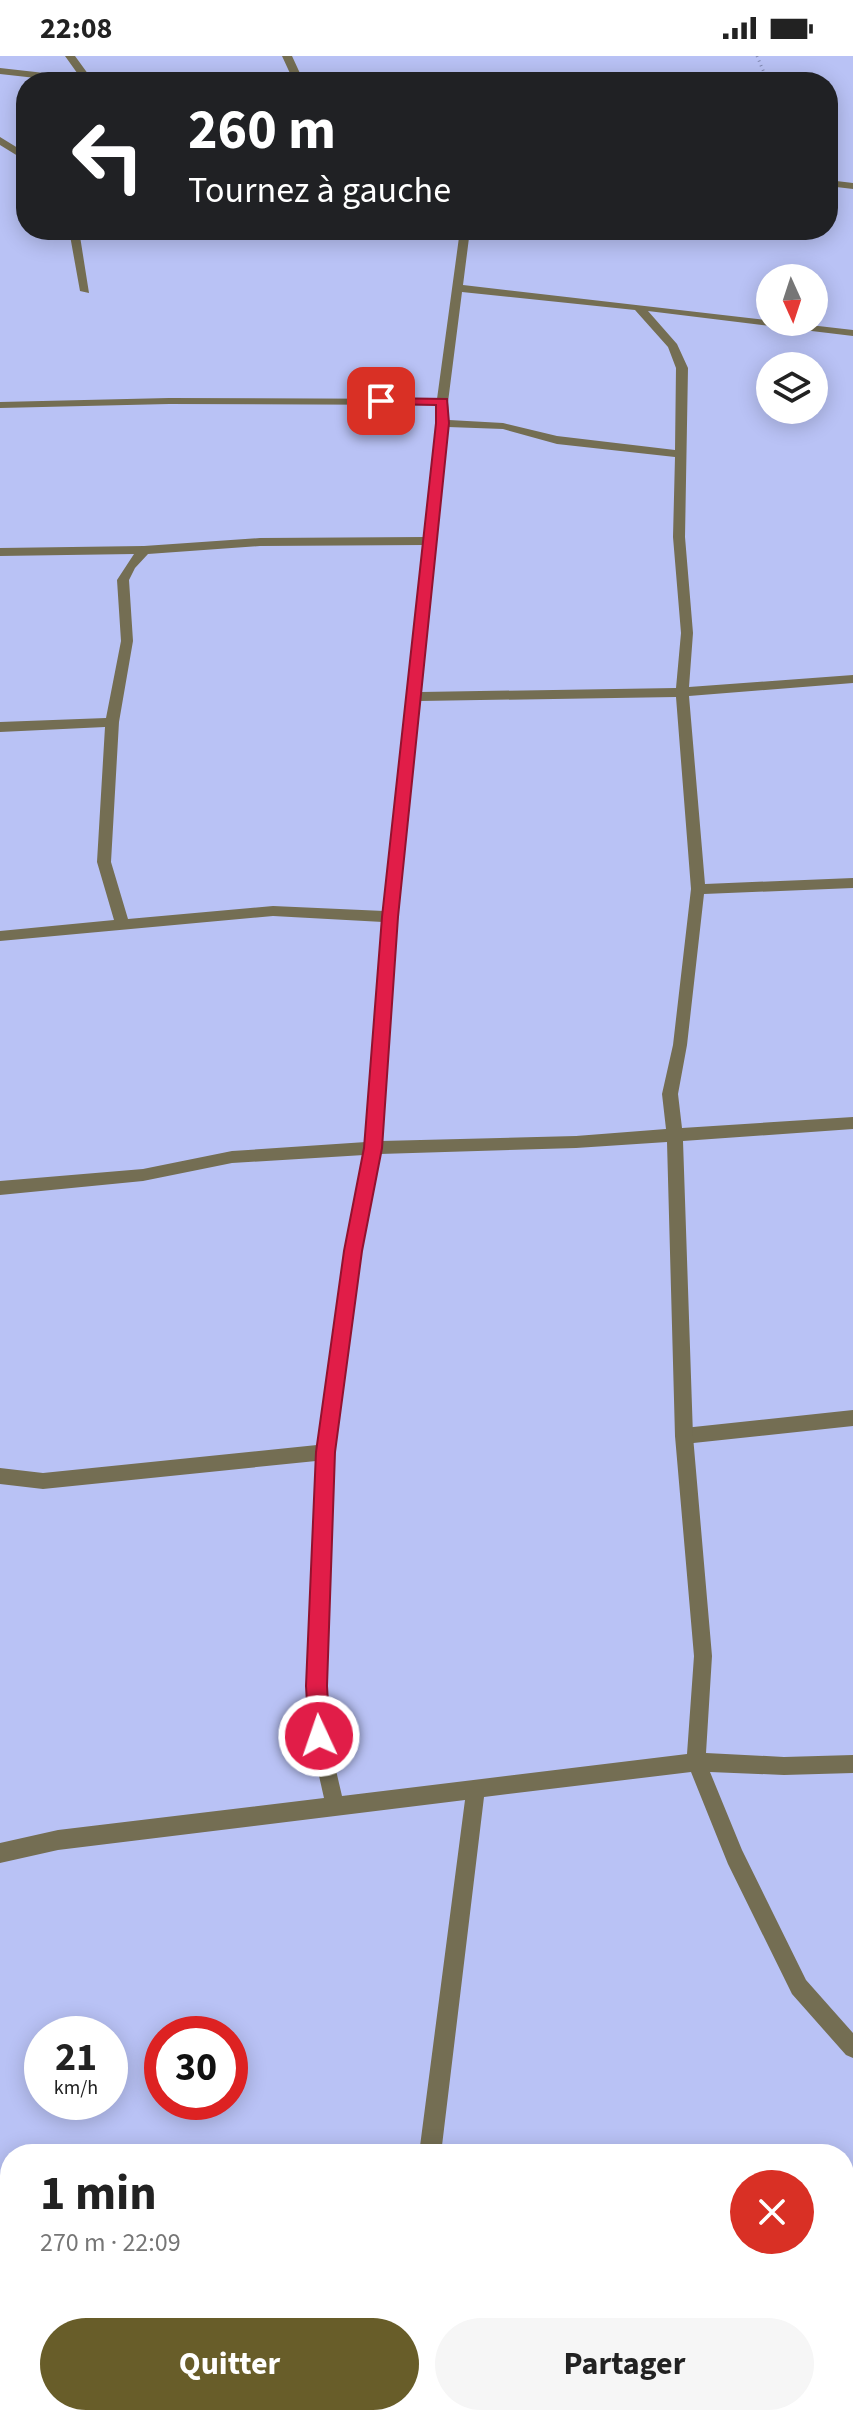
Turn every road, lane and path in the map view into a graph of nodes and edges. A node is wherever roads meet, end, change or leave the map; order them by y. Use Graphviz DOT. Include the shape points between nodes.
graph roads {
  1 [pos="70,56"];
  2 [pos="84,72"];
  3 [pos="76,240"];
  4 [pos="464,240"];
  5 [pos="458,288"];
  6 [pos="85,291"];
  7 [pos="638,307"];
  8 [pos="853,333"];
  9 [pos="442,402"];
  10 [pos="0,405"];
  11 [pos="443,423"];
  12 [pos="678,454"];
  13 [pos="430,541"];
  14 [pos="144,550"];
  15 [pos="0,552"];
  16 [pos="853,679"];
  17 [pos="682,692"];
  18 [pos="413,697"];
  19 [pos="112,722"];
  20 [pos="0,727"];
  21 [pos="853,883"];
  22 [pos="698,889"];
  23 [pos="390,917"];
  24 [pos="123,925"];
  25 [pos="0,936"];
  26 [pos="853,1123"];
  27 [pos="675,1137"];
  28 [pos="373,1148"];
  29 [pos="0,1188"];
  30 [pos="853,1418"];
  31 [pos="684,1436"];
  32 [pos="325,1452"];
  33 [pos="0,1476"];
  34 [pos="696,1762"];
  35 [pos="853,1764"];
  36 [pos="476,1789"];
  37 [pos="335,1806"];
  38 [pos="0,1853"];
  39 [pos="853,2048"];
  40 [pos="431,2144"];
  1 -- 2 [label="street"];
  3 -- 6 [label="street"];
  4 -- 5 [label="street"];
  5 -- 7 [label="street"];
  5 -- 9 [label="street"];
  7 -- 8 [label="street"];
  7 -- 12 [label="street" via="673,346 682,368"];
  9 -- 10 [label="street"];
  9 -- 11 [label="street"];
  11 -- 12 [label="street" via="503,426 557,440"];
  11 -- 13 [label="street"];
  12 -- 17 [label="street" via="687,633"];
  13 -- 14 [label="street" via="260,542"];
  13 -- 18 [label="street"];
  14 -- 15 [label="street"];
  14 -- 19 [label="street" via="123,580 127,641"];
  16 -- 17 [label="street"];
  17 -- 18 [label="street"];
  17 -- 22 [label="street"];
  18 -- 23 [label="street"];
  19 -- 20 [label="street"];
  19 -- 24 [label="street" via="104,862"];
  21 -- 22 [label="street"];
  22 -- 27 [label="street" via="670,1094"];
  23 -- 24 [label="street" via="273,911"];
  23 -- 28 [label="street"];
  24 -- 25 [label="street"];
  26 -- 27 [label="street"];
  27 -- 28 [label="street"];
  27 -- 31 [label="street"];
  28 -- 29 [label="street" via="232,1157 143,1175"];
  28 -- 32 [label="street"];
  30 -- 31 [label="street"];
  31 -- 34 [label="street" via="703,1656"];
  32 -- 33 [label="street" via="43,1481"];
  32 -- 37 [label="street" via="317,1686 319,1736"];
  34 -- 35 [label="street"];
  34 -- 36 [label="street"];
  34 -- 39 [label="street" via="735,1857 799,1987"];
  36 -- 37 [label="street"];
  36 -- 40 [label="street"];
  37 -- 38 [label="street" via="58,1840"];
}
